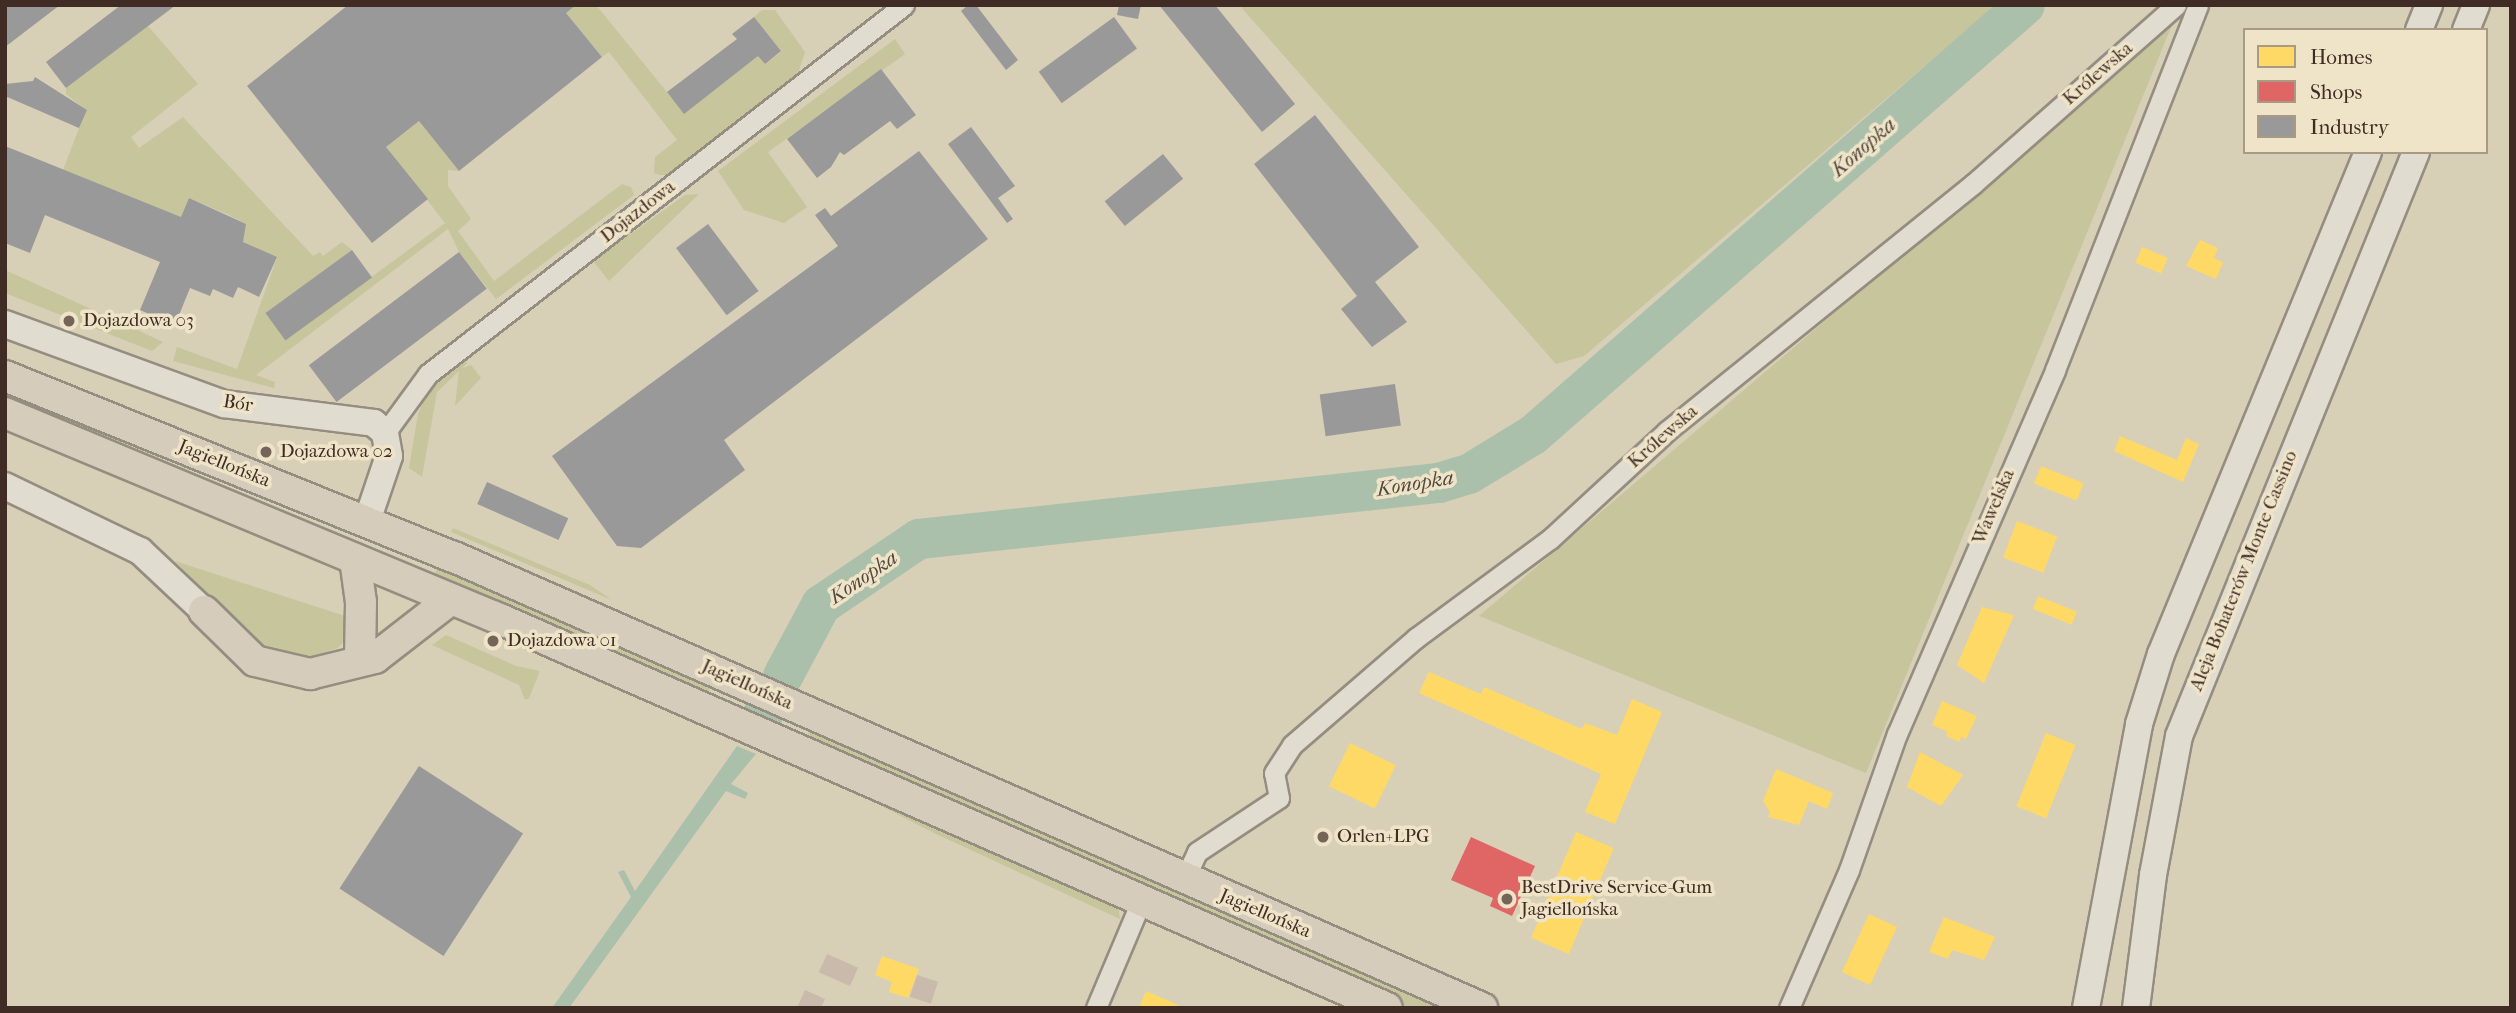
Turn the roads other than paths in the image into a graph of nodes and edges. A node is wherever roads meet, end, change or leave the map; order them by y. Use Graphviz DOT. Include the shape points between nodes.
graph roads {
  1 [pos="904,5"];
  2 [pos="2176,5"];
  3 [pos="2198,5"];
  4 [pos="2429,5"];
  5 [pos="2476,5"];
  6 [pos="2420,28"];
  7 [pos="2467,28"];
  8 [pos="2367,154"];
  9 [pos="2415,154"];
  10 [pos="5,324"];
  11 [pos="5,376"];
  12 [pos="5,413"];
  13 [pos="385,433"];
  14 [pos="5,486"];
  15 [pos="366,521"];
  16 [pos="355,559"];
  17 [pos="451,598"];
  18 [pos="204,611"];
  19 [pos="360,658"];
  20 [pos="1184,880"];
  21 [pos="1142,899"];
  22 [pos="1097,1008"];
  23 [pos="1387,1008"];
  24 [pos="1482,1008"];
  25 [pos="1789,1008"];
  26 [pos="2086,1008"];
  27 [pos="2136,1008"];
  1 -- 13 [label="street, Dojazdowa" via="428,374"];
  2 -- 20 [label="street, Królewska" via="1973,184 1667,431 1550,539 1416,638 1292,745 1274,773 1279,798 1197,852"];
  3 -- 25 [label="street, Wawelska" via="2055,370 1897,734 1849,870"];
  4 -- 6 [label="main road"];
  5 -- 7 [label="main road"];
  8 -- 26 [label="main road" via="2161,654 2139,724"];
  9 -- 27 [label="main road, Aleja Bohaterów Monte Cassino" via="2179,736 2152,875"];
  10 -- 13 [label="main road, Bór" via="224,404 362,418"];
  11 -- 15 [label="main road, Jagiellońska"];
  12 -- 16 [label="main road, Jagiellońska"];
  13 -- 15 [label="main road" via="389,456"];
  14 -- 18 [label="main road" via="140,551"];
  15 -- 20 [label="main road, Jagiellońska" via="724,674"];
  16 -- 17 [label="main road, Jagiellońska"];
  16 -- 19 [label="main road" via="361,602"];
  17 -- 19 [label="main road" via="375,658"];
  17 -- 21 [label="main road, Jagiellońska"];
  18 -- 19 [label="main road" via="243,652 279,670 310,674 338,669"];
  20 -- 24 [label="main road, Jagiellońska"];
  21 -- 22 [label="street"];
  21 -- 23 [label="main road, Jagiellońska"];
}
